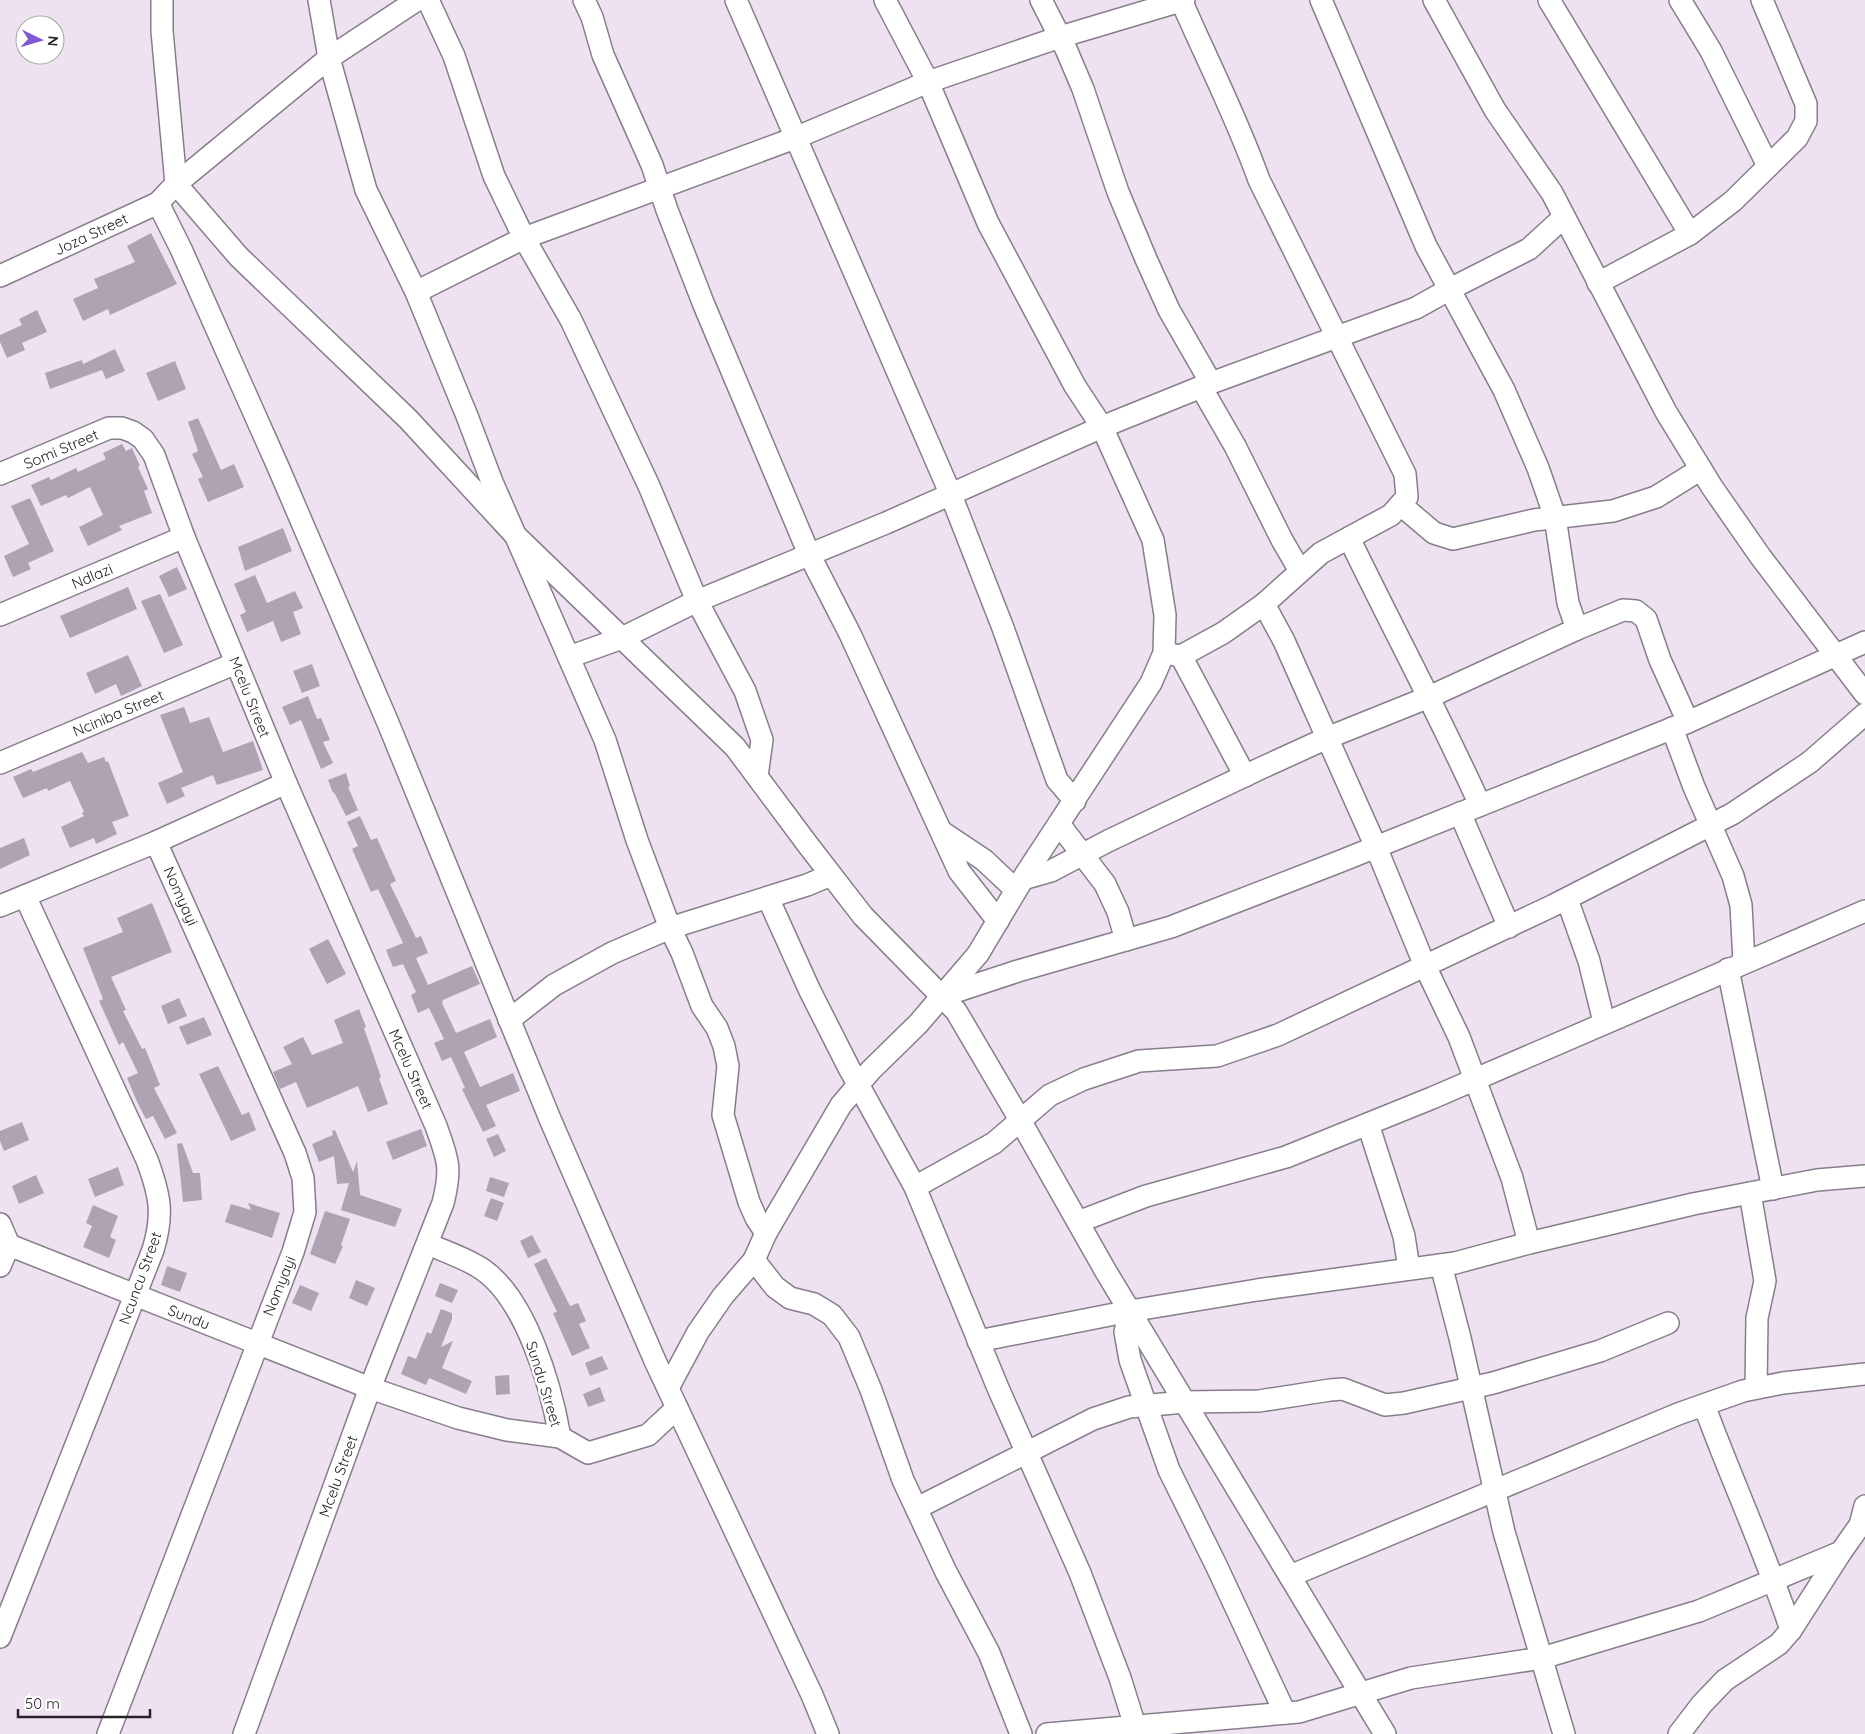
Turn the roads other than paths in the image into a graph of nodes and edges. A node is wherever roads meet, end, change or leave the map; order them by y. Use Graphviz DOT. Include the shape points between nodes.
graph roads {
  1 [pos="162,0"];
  2 [pos="171,0"];
  3 [pos="319,0"];
  4 [pos="417,0"];
  5 [pos="428,0"];
  6 [pos="584,0"];
  7 [pos="736,0"];
  8 [pos="885,0"];
  9 [pos="1042,0"];
  10 [pos="1182,0"];
  11 [pos="1321,0"];
  12 [pos="1434,0"];
  13 [pos="1549,0"];
  14 [pos="1680,0"];
  15 [pos="1762,0"];
  16 [pos="162,31"];
  17 [pos="1060,36"];
  18 [pos="329,58"];
  19 [pos="928,82"];
  20 [pos="795,138"];
  21 [pos="1768,166"];
  22 [pos="176,184"];
  23 [pos="660,189"];
  24 [pos="158,203"];
  25 [pos="1564,217"];
  26 [pos="1690,234"];
  27 [pos="524,238"];
  28 [pos="0,276"];
  29 [pos="1598,283"];
  30 [pos="1450,289"];
  31 [pos="416,292"];
  32 [pos="1337,337"];
  33 [pos="1206,385"];
  34 [pos="1102,427"];
  35 [pos="122,428"];
  36 [pos="1701,469"];
  37 [pos="0,474"];
  38 [pos="951,495"];
  39 [pos="1401,504"];
  40 [pos="1555,517"];
  41 [pos="515,535"];
  42 [pos="184,537"];
  43 [pos="1349,538"];
  44 [pos="809,554"];
  45 [pos="1300,571"];
  46 [pos="697,600"];
  47 [pos="1264,604"];
  48 [pos="0,615"];
  49 [pos="1577,629"];
  50 [pos="622,638"];
  51 [pos="1865,642"];
  52 [pos="1173,654"];
  53 [pos="1836,656"];
  54 [pos="569,657"];
  55 [pos="236,664"];
  56 [pos="1865,694"];
  57 [pos="1429,697"];
  58 [pos="1865,714"];
  59 [pos="1680,725"];
  60 [pos="1327,738"];
  61 [pos="0,763"];
  62 [pos="757,776"];
  63 [pos="1245,776"];
  64 [pos="286,783"];
  65 [pos="1075,800"];
  66 [pos="1480,805"];
  67 [pos="1460,813"];
  68 [pos="1059,824"];
  69 [pos="1711,825"];
  70 [pos="942,832"];
  71 [pos="156,842"];
  72 [pos="1376,847"];
  73 [pos="1082,855"];
  74 [pos="831,875"];
  75 [pos="1019,884"];
  76 [pos="25,896"];
  77 [pos="768,898"];
  78 [pos="1568,899"];
  79 [pos="0,906"];
  80 [pos="1865,911"];
  81 [pos="998,921"];
  82 [pos="1509,927"];
  83 [pos="670,928"];
  84 [pos="1126,940"];
  85 [pos="1736,965"];
  86 [pos="1425,966"];
  87 [pos="942,996"];
  88 [pos="509,1020"];
  89 [pos="1604,1022"];
  90 [pos="1474,1079"];
  91 [pos="859,1085"];
  92 [pos="1021,1121"];
  93 [pos="1368,1124"];
  94 [pos="1865,1176"];
  95 [pos="915,1187"];
  96 [pos="1773,1189"];
  97 [pos="1750,1193"];
  98 [pos="1078,1222"];
  99 [pos="0,1224"];
  100 [pos="766,1233"];
  101 [pos="1529,1243"];
  102 [pos="428,1244"];
  103 [pos="9,1245"];
  104 [pos="754,1260"];
  105 [pos="1441,1265"];
  106 [pos="0,1266"];
  107 [pos="1408,1269"];
  108 [pos="134,1295"];
  109 [pos="1130,1311"];
  110 [pos="1668,1323"];
  111 [pos="978,1341"];
  112 [pos="257,1343"];
  113 [pos="1865,1374"];
  114 [pos="1471,1387"];
  115 [pos="370,1388"];
  116 [pos="668,1388"];
  117 [pos="1756,1388"];
  118 [pos="1185,1402"];
  119 [pos="1704,1405"];
  120 [pos="1145,1406"];
  121 [pos="677,1408"];
  122 [pos="560,1437"];
  123 [pos="1026,1452"];
  124 [pos="1495,1492"];
  125 [pos="1865,1506"];
  126 [pos="916,1508"];
  127 [pos="1841,1552"];
  128 [pos="1290,1576"];
  129 [pos="1774,1580"];
  130 [pos="1791,1630"];
  131 [pos="0,1637"];
  132 [pos="1542,1658"];
  133 [pos="1361,1693"];
  134 [pos="1285,1713"];
  135 [pos="1245,1725"];
  136 [pos="1134,1726"];
  137 [pos="108,1734"];
  138 [pos="244,1734"];
  139 [pos="828,1734"];
  140 [pos="1021,1734"];
  141 [pos="1047,1734"];
  142 [pos="1386,1734"];
  143 [pos="1564,1734"];
  144 [pos="1679,1734"];
  1 -- 16 [label="street"];
  2 -- 16 [label="street"];
  3 -- 18 [label="street"];
  4 -- 18 [label="street, Joza Street"];
  5 -- 27 [label="street" via="454,56 494,176"];
  6 -- 23 [label="street" via="603,54"];
  7 -- 20 [label="street"];
  8 -- 19 [label="street"];
  9 -- 17 [label="street"];
  10 -- 17 [label="street"];
  10 -- 32 [label="street" via="1243,136 1259,180"];
  11 -- 30 [label="street" via="1426,246"];
  12 -- 25 [label="street" via="1496,110 1552,193"];
  13 -- 26 [label="street"];
  14 -- 21 [label="street" via="1711,51"];
  15 -- 21 [label="street" via="1806,104 1806,121 1797,138"];
  16 -- 22 [label="street"];
  17 -- 19 [label="street"];
  17 -- 33 [label="street" via="1083,88 1118,192 1146,259"];
  18 -- 22 [label="street, Joza Street"];
  18 -- 31 [label="street" via="366,190"];
  19 -- 20 [label="street"];
  19 -- 34 [label="street" via="988,223 1075,386"];
  20 -- 23 [label="street"];
  20 -- 38 [label="street"];
  21 -- 26 [label="street" via="1733,201"];
  22 -- 24 [label="street, Joza Street"];
  22 -- 41 [label="street" via="239,256 408,419"];
  23 -- 27 [label="street"];
  23 -- 44 [label="street" via="704,305"];
  24 -- 28 [label="street, Joza Street"];
  24 -- 88 [label="street" via="388,724"];
  25 -- 29 [label="street"];
  25 -- 30 [label="street" via="1529,249"];
  26 -- 29 [label="street"];
  27 -- 31 [label="street"];
  27 -- 46 [label="street" via="571,320 649,486"];
  29 -- 36 [label="street" via="1666,412"];
  30 -- 32 [label="street" via="1416,308"];
  30 -- 40 [label="street" via="1504,390"];
  31 -- 41 [label="street"];
  32 -- 33 [label="street"];
  32 -- 39 [label="street" via="1405,474 1407,497"];
  33 -- 34 [label="street"];
  33 -- 45 [label="street"];
  34 -- 38 [label="street"];
  34 -- 52 [label="street" via="1153,540"];
  35 -- 37 [label="street, Somi Street" via="109,428"];
  35 -- 42 [label="street, Mcelu Street" via="144,439 154,455"];
  36 -- 40 [label="street" via="1656,497 1614,512"];
  36 -- 53 [label="street" via="1760,556"];
  38 -- 44 [label="street"];
  38 -- 65 [label="street" via="1057,780"];
  39 -- 40 [label="street" via="1434,533 1454,539"];
  39 -- 43 [label="street" via="1391,515"];
  40 -- 49 [label="street" via="1568,603"];
  41 -- 50 [label="street"];
  41 -- 54 [label="street"];
  42 -- 48 [label="street, Ndlazi"];
  42 -- 55 [label="street, Mcelu Street"];
  43 -- 45 [label="street" via="1321,553"];
  43 -- 57 [label="street"];
  44 -- 46 [label="street"];
  44 -- 70 [label="street"];
  45 -- 47 [label="street"];
  46 -- 50 [label="street"];
  46 -- 62 [label="street" via="745,691 759,731 762,740"];
  47 -- 52 [label="street" via="1223,633"];
  47 -- 60 [label="street"];
  49 -- 57 [label="street"];
  49 -- 59 [label="street" via="1623,610 1636,611 1646,619"];
  50 -- 54 [label="street"];
  50 -- 62 [label="street" via="736,747"];
  51 -- 53 [label="street"];
  52 -- 63 [label="street"];
  52 -- 65 [label="street"];
  53 -- 56 [label="street"];
  53 -- 59 [label="street"];
  54 -- 83 [label="street" via="605,740"];
  55 -- 61 [label="street, Nciniba Street"];
  55 -- 64 [label="street, Mcelu Street"];
  57 -- 60 [label="street"];
  57 -- 66 [label="street"];
  58 -- 69 [label="street" via="1810,762"];
  59 -- 66 [label="street"];
  59 -- 69 [label="street" via="1694,787"];
  60 -- 63 [label="street"];
  60 -- 72 [label="street"];
  62 -- 74 [label="street"];
  63 -- 73 [label="street"];
  64 -- 71 [label="street"];
  64 -- 102 [label="street, Mcelu Street" via="436,1126 448,1161 449,1181"];
  65 -- 68 [label="street"];
  66 -- 67 [label="street"];
  67 -- 72 [label="street"];
  67 -- 82 [label="street"];
  68 -- 73 [label="street"];
  68 -- 75 [label="street"];
  69 -- 78 [label="street"];
  69 -- 85 [label="street" via="1733,876 1741,905"];
  70 -- 75 [label="street"];
  70 -- 81 [label="street" via="959,870"];
  71 -- 76 [label="street"];
  71 -- 112 [label="street, Nomyayi" via="278,1114 303,1178 305,1212"];
  72 -- 84 [label="street" via="1171,927"];
  72 -- 86 [label="street"];
  73 -- 75 [label="street"];
  73 -- 84 [label="street" via="1105,884"];
  74 -- 77 [label="street"];
  74 -- 87 [label="street" via="863,916"];
  75 -- 81 [label="street"];
  76 -- 79 [label="street"];
  76 -- 108 [label="street, Ncuncu Street" via="154,1177 159,1230"];
  77 -- 83 [label="street"];
  77 -- 91 [label="street" via="810,991"];
  78 -- 82 [label="street"];
  78 -- 89 [label="street" via="1589,961"];
  80 -- 85 [label="street"];
  81 -- 87 [label="street" via="978,954"];
  82 -- 86 [label="street"];
  83 -- 88 [label="street" via="612,953 554,985"];
  83 -- 100 [label="street" via="702,1006 724,1046 728,1066 722,1115 749,1202"];
  84 -- 87 [label="street"];
  85 -- 89 [label="street"];
  85 -- 96 [label="street"];
  86 -- 90 [label="street" via="1459,1037"];
  86 -- 92 [label="street" via="1278,1035 1217,1056 1139,1061 1084,1079 1050,1095"];
  87 -- 91 [label="street"];
  87 -- 92 [label="street" via="956,1011"];
  88 -- 116 [label="street"];
  89 -- 90 [label="street"];
  90 -- 93 [label="street"];
  90 -- 101 [label="street" via="1512,1178"];
  91 -- 95 [label="street"];
  91 -- 100 [label="street" via="841,1105"];
  92 -- 95 [label="street" via="994,1143"];
  92 -- 98 [label="street"];
  93 -- 98 [label="street" via="1286,1157 1146,1196"];
  93 -- 107 [label="street" via="1404,1236"];
  94 -- 96 [label="street" via="1817,1180"];
  95 -- 111 [label="street"];
  96 -- 97 [label="street"];
  97 -- 101 [label="street"];
  97 -- 117 [label="street" via="1765,1281 1757,1318"];
  98 -- 109 [label="street"];
  99 -- 103 [label="street"];
  100 -- 104 [label="street"];
  101 -- 105 [label="street"];
  102 -- 115 [label="street, Mcelu Street"];
  102 -- 122 [label="street, Sundu Street" via="478,1266 498,1282 511,1300 541,1366"];
  103 -- 106 [label="street"];
  103 -- 108 [label="street, Sundu"];
  104 -- 116 [label="street" via="698,1332"];
  104 -- 126 [label="street" via="775,1287 790,1298 814,1304 832,1315 848,1338"];
  105 -- 107 [label="street"];
  105 -- 114 [label="street"];
  107 -- 109 [label="street"];
  108 -- 112 [label="street, Sundu"];
  108 -- 131 [label="street, Ncuncu Street"];
  109 -- 111 [label="street"];
  109 -- 118 [label="street"];
  109 -- 120 [label="street" via="1125,1332"];
  110 -- 114 [label="street" via="1600,1351"];
  111 -- 123 [label="street"];
  112 -- 115 [label="street, Sundu"];
  112 -- 137 [label="street, Nomyayi"];
  113 -- 117 [label="street"];
  114 -- 118 [label="street" via="1385,1405 1343,1389 1259,1401"];
  114 -- 124 [label="street"];
  115 -- 122 [label="street, Sundu Street" via="458,1418 507,1430"];
  115 -- 138 [label="street, Mcelu Street"];
  116 -- 121 [label="street"];
  117 -- 119 [label="street"];
  118 -- 120 [label="street"];
  118 -- 128 [label="street"];
  119 -- 124 [label="street"];
  119 -- 129 [label="street"];
  120 -- 123 [label="street" via="1129,1407 1093,1419"];
  120 -- 134 [label="street" via="1169,1470"];
  121 -- 122 [label="street" via="648,1435 588,1452"];
  121 -- 139 [label="street"];
  123 -- 126 [label="street"];
  123 -- 136 [label="street" via="1080,1573 1120,1678"];
  124 -- 128 [label="street"];
  124 -- 132 [label="street"];
  125 -- 127 [label="street" via="1860,1526"];
  126 -- 140 [label="street" via="990,1653"];
  127 -- 129 [label="street"];
  127 -- 130 [label="street"];
  128 -- 133 [label="street"];
  129 -- 130 [label="street"];
  129 -- 132 [label="street" via="1700,1611"];
  130 -- 144 [label="street" via="1779,1644 1726,1680"];
  132 -- 133 [label="street" via="1411,1678"];
  132 -- 143 [label="street"];
  133 -- 134 [label="street" via="1299,1712"];
  133 -- 142 [label="street"];
  134 -- 135 [label="street"];
  135 -- 136 [label="street"];
  136 -- 141 [label="street"];
}
